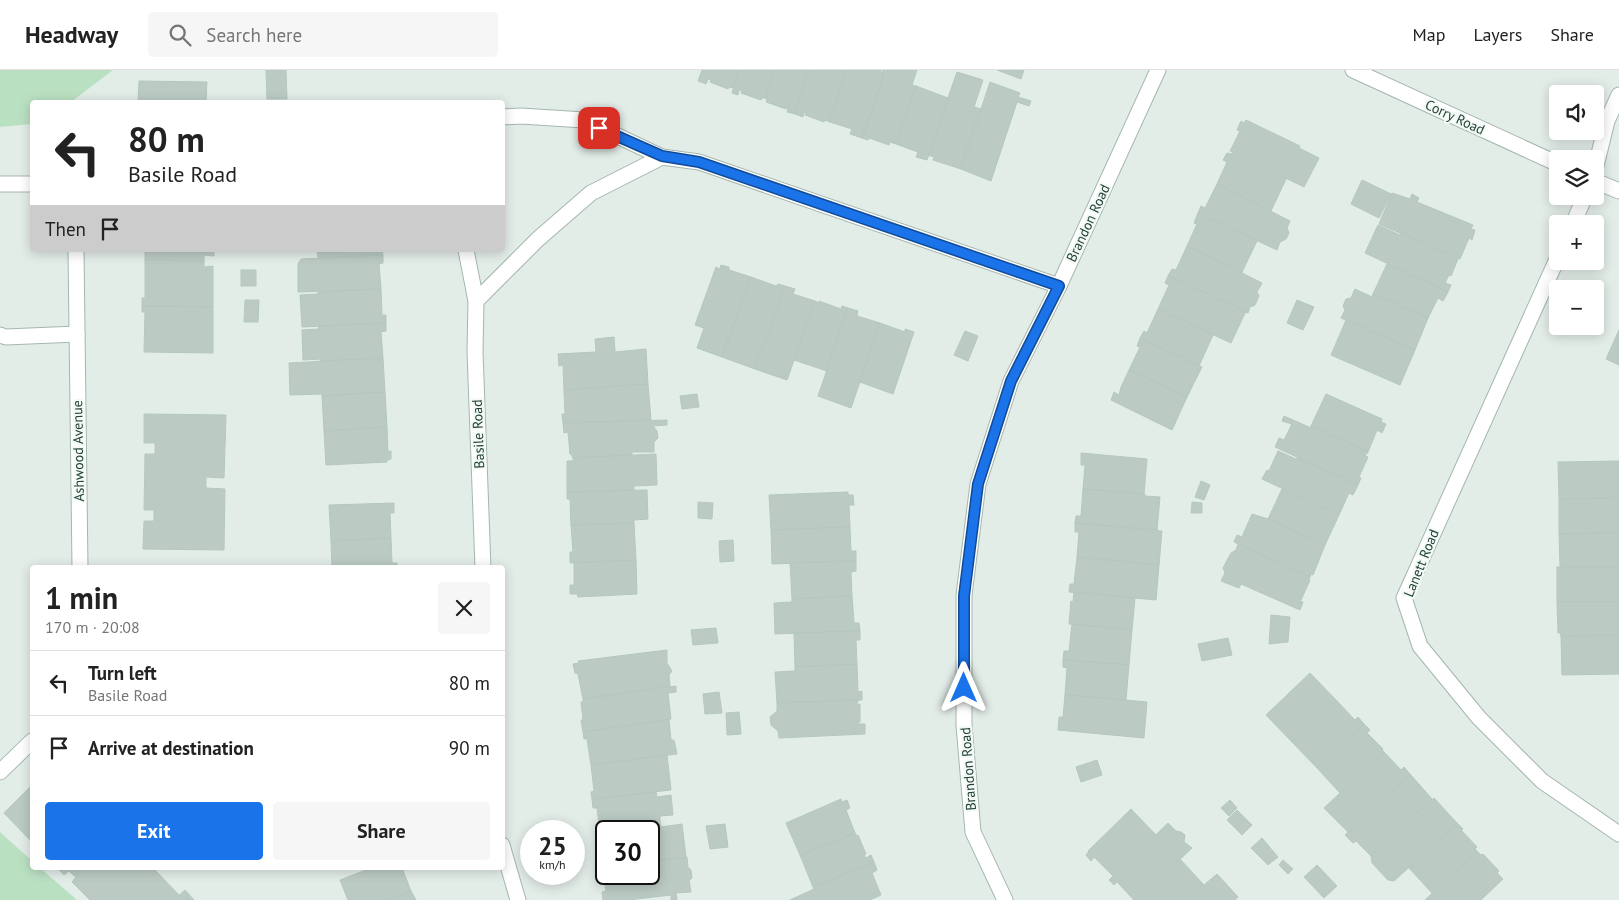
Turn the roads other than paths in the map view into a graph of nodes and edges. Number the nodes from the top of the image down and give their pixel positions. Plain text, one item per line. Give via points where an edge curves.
1 (1158, 70) edge
2 (1353, 70) edge
3 (1619, 95) edge
4 (505, 117) edge
5 (1600, 150) edge
6 (662, 156) junction
7 (1549, 160) edge
8 (0, 184) edge
9 (30, 184) edge
10 (1604, 185) edge
11 (1619, 191) edge
12 (76, 252) edge
13 (466, 252) edge
14 (1552, 270) edge
15 (1059, 286) junction
16 (476, 301) junction
17 (77, 334) junction
18 (0, 335) edge
19 (80, 565) edge
20 (483, 565) edge
21 (30, 743) edge
22 (0, 772) edge
23 (1619, 834) edge
24 (505, 856) edge
25 (518, 900) edge
26 (1005, 900) edge

1 - 15 street, Brandon Road
2 - 7 street, Corry Road
3 - 5 street via 1607,121
4 - 6 street via 584,120
6 - 15 street via 699,162
6 - 16 street via 591,193 538,239
8 - 9 street
10 - 11 street
12 - 17 street, Ashwood Avenue
13 - 16 street, Basile Road
14 - 23 street, Lanett Road via 1404,598 1420,646 1479,718 1542,781
15 - 26 street, Brandon Road via 1011,381 978,484 964,596 964,725 972,832
16 - 20 street, Basile Road
17 - 18 street
17 - 19 street, Ashwood Avenue
21 - 22 street
24 - 25 street

